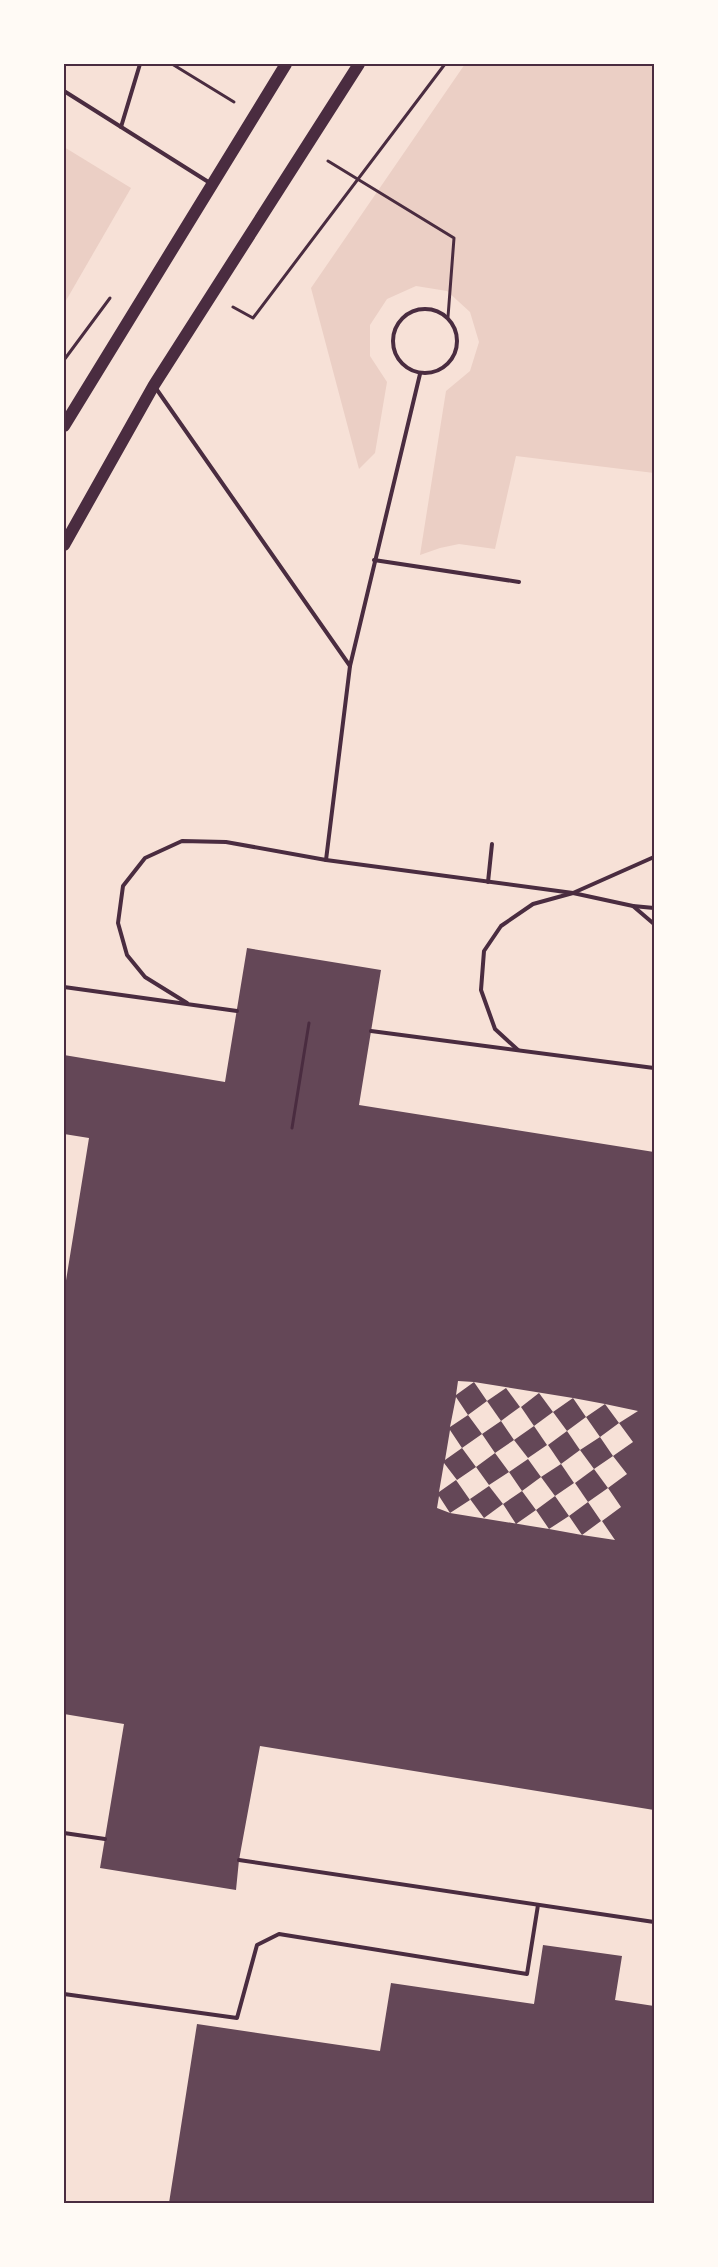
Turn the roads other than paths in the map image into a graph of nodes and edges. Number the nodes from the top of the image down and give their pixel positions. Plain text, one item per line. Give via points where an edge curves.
1 (140, 64) edge
2 (286, 64) edge
3 (359, 64) edge
4 (64, 91) edge
5 (121, 127) junction
6 (211, 184) junction
7 (420, 374) junction
8 (154, 385) junction
9 (64, 426) edge
10 (64, 545) edge
11 (374, 560) junction
12 (519, 582) dead end
13 (350, 666) junction
14 (492, 844) dead end
15 (654, 857) edge
16 (326, 860) junction
17 (488, 882) junction
18 (573, 893) junction
19 (633, 906) junction
20 (654, 908) edge
21 (654, 924) edge
22 (64, 986) edge
23 (187, 1003) junction
24 (237, 1011) dead end
25 (371, 1032) dead end
26 (518, 1050) junction
27 (654, 1068) edge
28 (64, 1833) edge
29 (105, 1839) dead end
30 (239, 1860) dead end
31 (538, 1905) junction
32 (654, 1922) edge
33 (64, 1994) edge

1 - 5 lane
2 - 6 main road
3 - 8 main road
4 - 5 lane
5 - 6 lane
6 - 9 main road
7 - 7 lane via 402,365 392,347 395,326 409,312 430,308 448,317 458,335 455,355 441,371
7 - 11 lane
8 - 10 main road
8 - 13 lane
11 - 12 lane
11 - 13 lane
13 - 16 lane
14 - 17 lane
15 - 18 lane
16 - 17 lane
16 - 23 lane via 226,842 182,841 146,858 123,886 118,923 127,955 145,976
17 - 18 lane
18 - 19 lane
18 - 26 lane via 533,904 501,926 484,951 481,990 496,1029
19 - 20 lane
19 - 21 lane
22 - 23 lane
23 - 24 lane
25 - 26 lane
26 - 27 lane
28 - 29 lane
30 - 31 lane
31 - 32 lane
31 - 33 lane via 527,1974 279,1934 257,1945 237,2018

